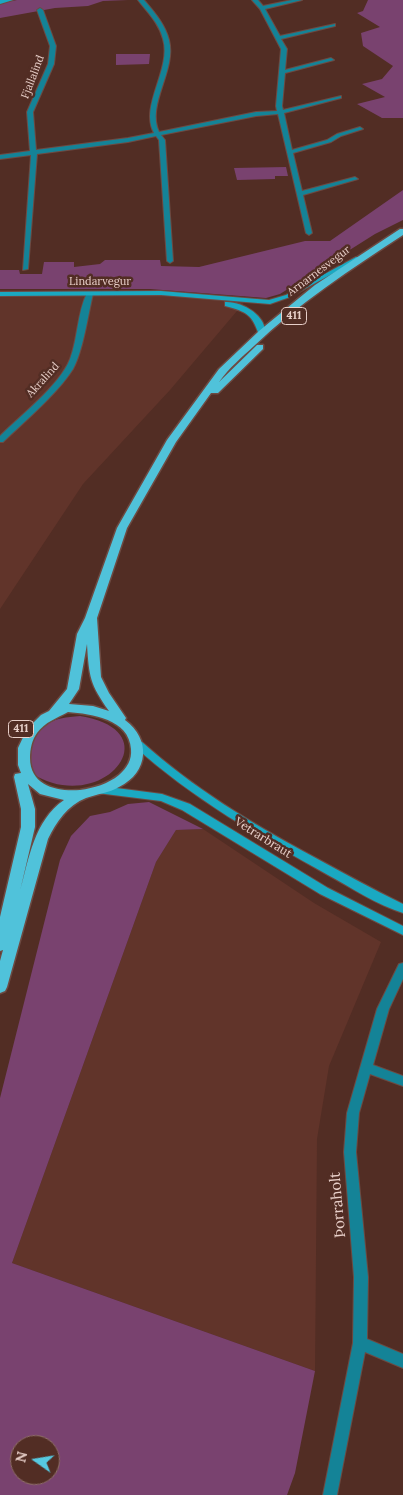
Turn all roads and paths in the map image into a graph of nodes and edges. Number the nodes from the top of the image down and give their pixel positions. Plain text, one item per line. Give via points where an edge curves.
1 (10, 0) edge
2 (141, 0) edge
3 (256, 0) edge
4 (299, 0) edge
5 (0, 2) edge
6 (262, 8) junction
7 (40, 10) dead end
8 (333, 25) dead end
9 (278, 38) junction
10 (331, 60) dead end
11 (284, 72) junction
12 (339, 97) dead end
13 (281, 112) junction
14 (360, 129) dead end
15 (158, 134) junction
16 (290, 152) junction
17 (33, 154) junction
18 (0, 157) edge
19 (355, 179) dead end
20 (300, 194) junction
21 (403, 231) edge
22 (309, 233) dead end
23 (403, 239) edge
24 (362, 256) junction
25 (170, 262) dead end
26 (25, 269) dead end
27 (0, 294) edge
28 (89, 294) junction
29 (200, 296) junction
30 (262, 334) junction
31 (197, 408) junction
32 (0, 440) edge
33 (91, 618) junction
34 (55, 711) junction
35 (123, 722) junction
36 (138, 744) junction
37 (11, 747) dead end
38 (11, 762) dead end
39 (20, 777) junction
40 (101, 790) junction
41 (85, 794) junction
42 (403, 908) edge
43 (403, 932) edge
44 (0, 946) edge
45 (403, 967) edge
46 (0, 987) edge
47 (365, 1067) junction
48 (403, 1081) edge
49 (360, 1342) junction
50 (403, 1360) edge
51 (330, 1495) edge

1 - 5 street
2 - 15 street via 162,28 168,48 154,118
3 - 6 street
4 - 6 street
6 - 9 street
7 - 17 street, Fjallalind via 53,46 51,64 30,112
8 - 9 street
9 - 11 street via 284,49
10 - 11 street
11 - 13 street via 279,98
12 - 13 street
13 - 15 street
13 - 16 street
14 - 16 street via 339,135 329,142
15 - 17 street
15 - 25 street via 162,140
16 - 20 street
17 - 18 street
17 - 26 street, Fjallalind
19 - 20 street
20 - 22 street
21 - 24 main road, Arnarnesvegur / 411
23 - 31 main road, Arnarnesvegur / 411 via 327,289 268,339
24 - 29 street, Lindarvegur via 281,299 253,302
24 - 30 main road, Arnarnesvegur / 411 via 318,287
27 - 28 street, Lindarvegur
28 - 29 street, Lindarvegur
28 - 32 street, Akralind via 69,369
29 - 30 street, Lindarvegur via 250,313 261,324
30 - 31 main road, Arnarnesvegur / 411 via 222,371
31 - 33 main road, Arnarnesvegur / 411 via 171,442 122,528
33 - 34 main road, Arnarnesvegur / 411 via 83,634 73,689
33 - 35 main road, Arnarnesvegur / 411 via 95,677 102,694
34 - 35 main road, 411 via 92,709
34 - 37 main road, 411 via 24,726
35 - 36 main road, 411
36 - 40 main road via 133,767 120,780
36 - 42 street, Vetrarbraut via 163,767 224,809
38 - 39 main road
39 - 41 main road via 48,793
39 - 44 main road via 28,809 28,827
40 - 41 main road
40 - 43 street, Vetrarbraut via 162,798 186,807 324,891
41 - 46 main road via 61,807 41,839
45 - 47 street, Þorraholt via 383,1009
47 - 48 street
47 - 49 street, Þorraholt via 354,1113 350,1152 361,1277
49 - 50 street
49 - 51 street, Þorraholt

